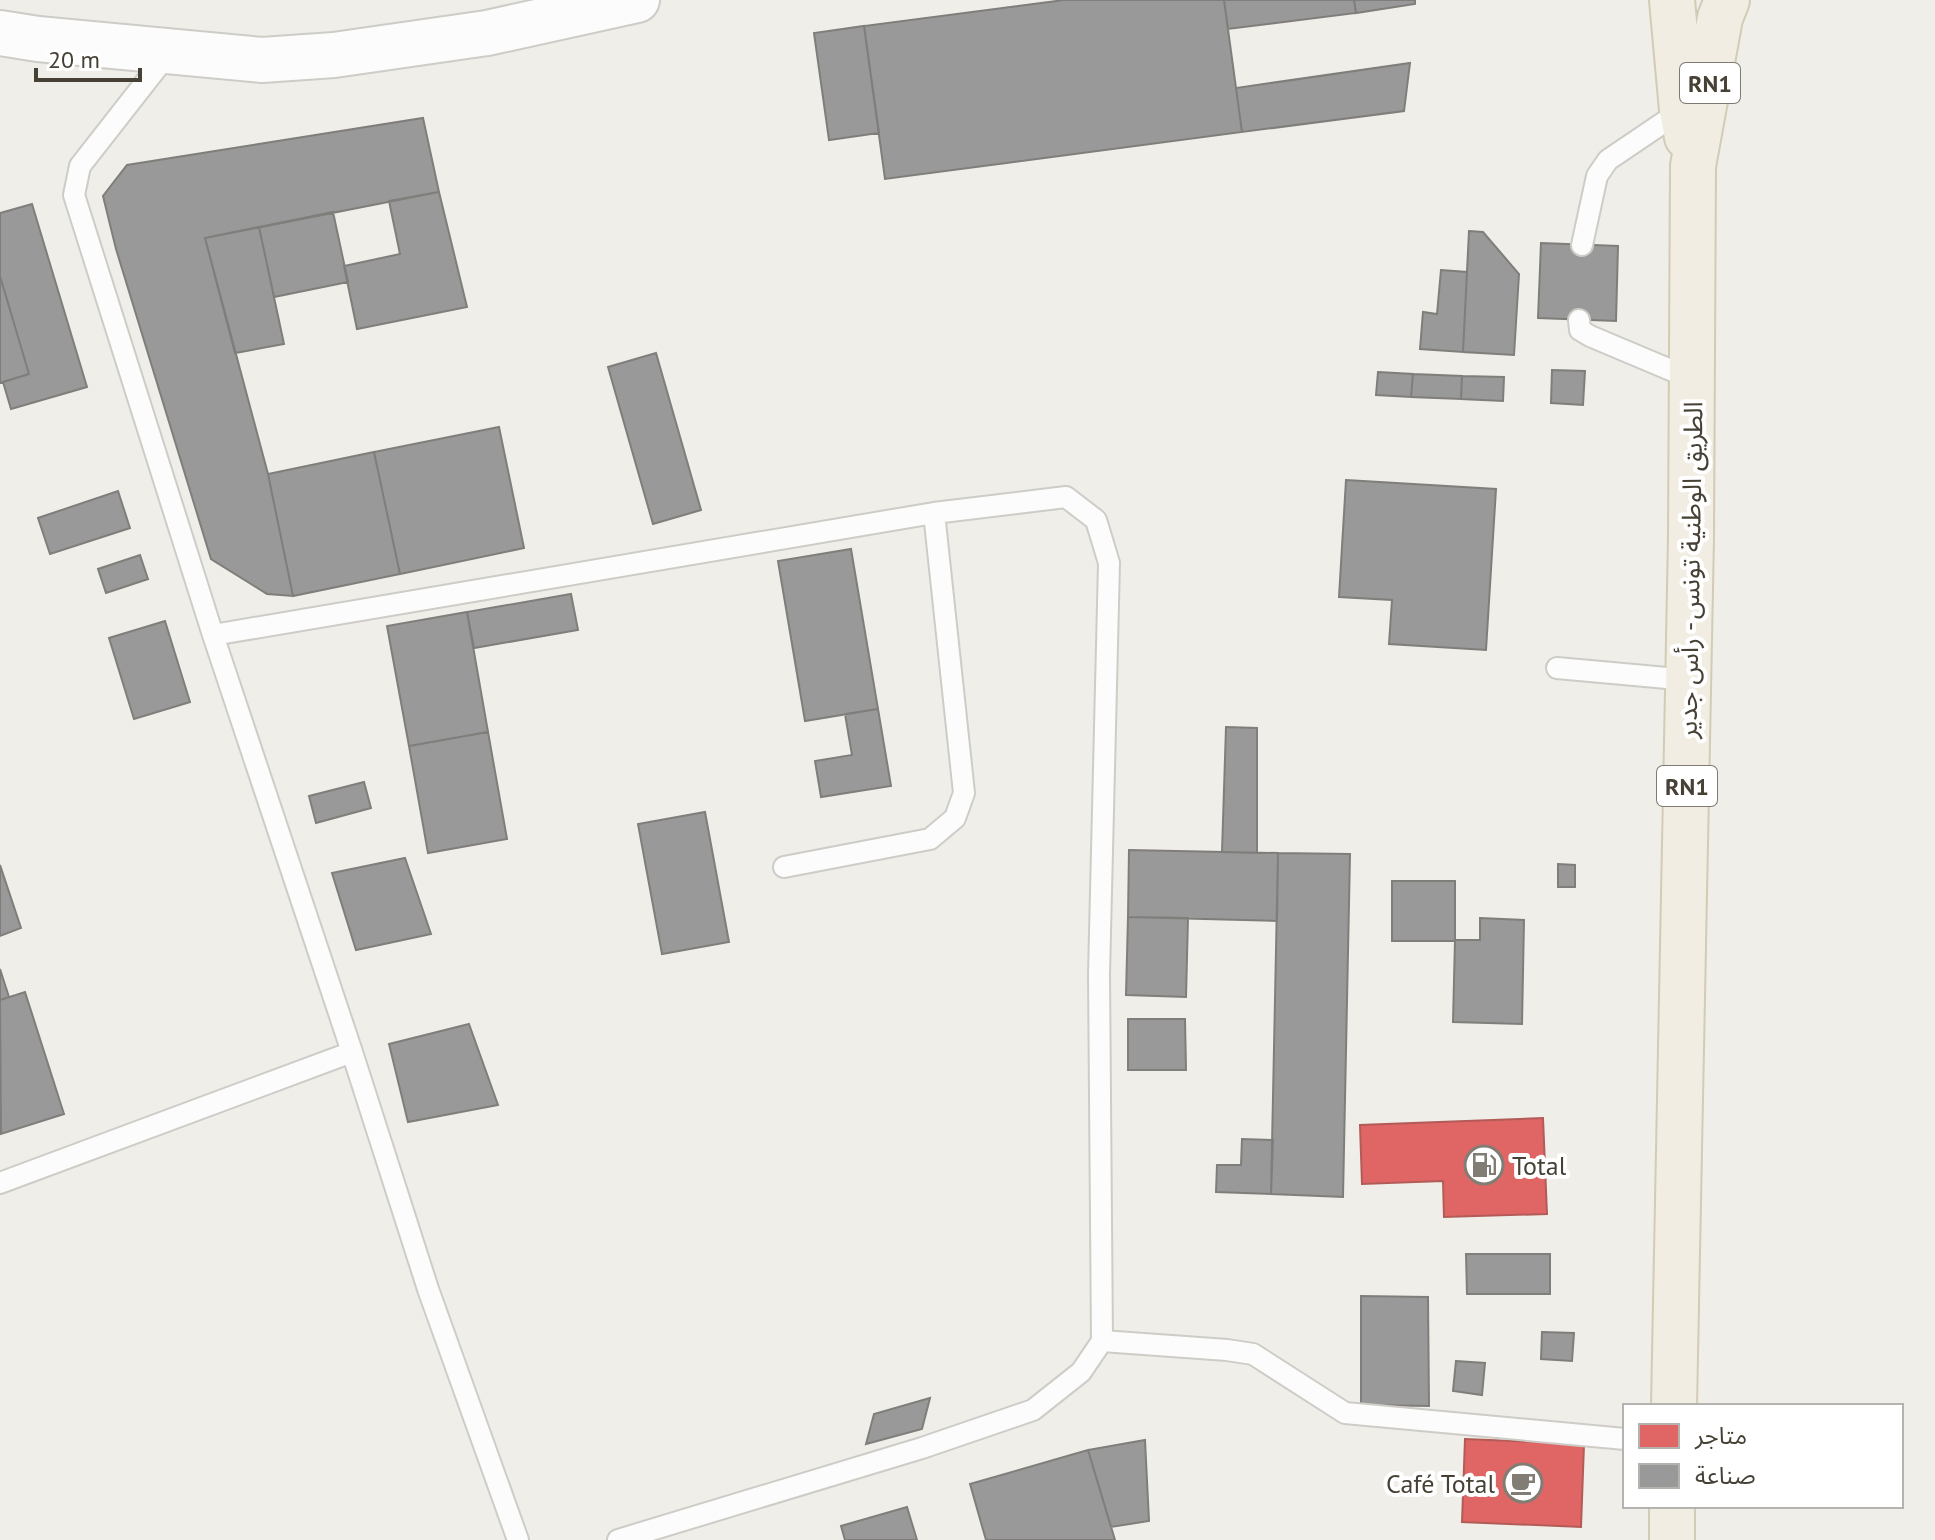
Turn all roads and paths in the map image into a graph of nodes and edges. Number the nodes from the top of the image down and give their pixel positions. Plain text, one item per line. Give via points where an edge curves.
1 (637, 0) edge
2 (1672, 0) edge
3 (1727, 0) edge
4 (0, 33) edge
5 (170, 51) junction
6 (1682, 110) junction
7 (1693, 166) junction
8 (1582, 245) dead end
9 (1579, 320) dead end
10 (1692, 379) junction
11 (934, 513) junction
12 (213, 635) junction
13 (1557, 668) dead end
14 (1689, 680) junction
15 (784, 867) dead end
16 (352, 1052) junction
17 (0, 1183) edge
18 (1102, 1341) junction
19 (1674, 1404) edge
20 (1623, 1439) edge
21 (1672, 1508) edge
22 (518, 1540) edge
23 (618, 1540) edge
24 (1672, 1540) edge

1 - 5 street via 487,33 334,55 262,60
2 - 6 main road, الطريق الوطنية تونس - رأس جدير / RN1
3 - 7 main road, الطريق الوطنية تونس - رأس جدير / RN1
4 - 5 street
5 - 12 lane via 80,166 74,195
6 - 7 main road, الطريق الوطنية تونس - رأس جدير / RN1
6 - 8 lane via 1608,160 1597,176
7 - 10 main road, الطريق الوطنية تونس - رأس جدير / RN1
9 - 10 lane via 1580,330 1590,336
10 - 14 main road, الطريق الوطنية تونس - رأس جدير / RN1
11 - 12 lane
11 - 15 lane via 964,793 955,818 930,839
11 - 18 lane via 1066,497 1096,520 1109,563 1099,974
12 - 16 lane
13 - 14 lane
14 - 19 main road, الطريق الوطنية تونس - رأس جدير / RN1
16 - 17 lane
16 - 22 lane via 428,1289
18 - 20 lane via 1253,1354 1345,1413
18 - 23 lane via 1081,1372 1033,1410
21 - 24 main road

